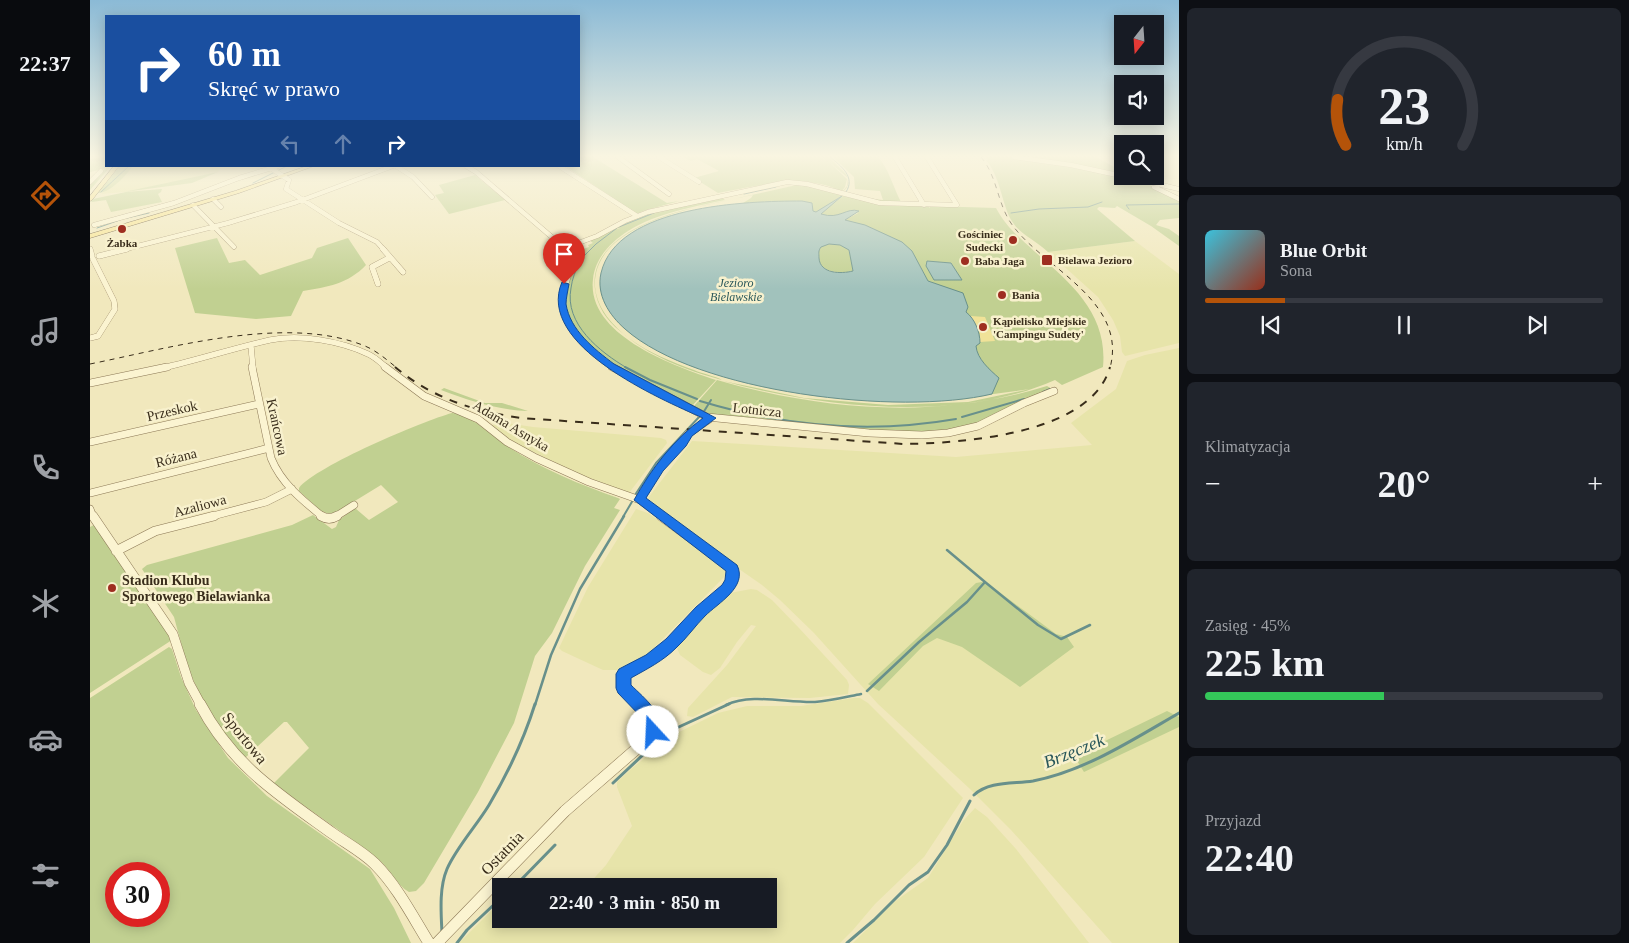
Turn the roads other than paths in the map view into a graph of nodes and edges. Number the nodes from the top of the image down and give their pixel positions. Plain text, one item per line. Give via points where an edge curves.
1 (179, 201) edge
2 (206, 201) edge
3 (215, 201) edge
4 (300, 201) edge
5 (306, 201) edge
6 (510, 201) edge
7 (613, 201) edge
8 (692, 201) edge
9 (868, 201) edge
10 (922, 201) edge
11 (954, 201) edge
12 (193, 205) junction
13 (924, 205) junction
14 (221, 207) dead end
15 (637, 216) junction
16 (94, 225) dead end
17 (123, 225) joint
18 (213, 226) junction
19 (91, 235) edge
20 (234, 247) dead end
21 (565, 248) junction
22 (90, 249) edge
23 (93, 258) edge
24 (389, 258) junction
25 (403, 272) dead end
26 (378, 284) dead end
27 (90, 338) edge
28 (251, 346) junction
29 (90, 383) edge
30 (1054, 391) dead end
31 (259, 404) junction
32 (708, 418) junction
33 (90, 442) edge
34 (269, 448) junction
35 (292, 489) junction
36 (90, 493) edge
37 (636, 498) junction
38 (354, 505) dead end
39 (90, 509) edge
40 (116, 551) junction
41 (732, 568) joint
42 (434, 943) edge

1 - 16 street
2 - 12 main road
3 - 14 street
4 - 18 street
5 - 24 street via 377,242
6 - 21 street
7 - 15 street
8 - 15 street
9 - 13 street
10 - 13 street
11 - 13 street via 957,205
12 - 17 main road
12 - 18 street
15 - 21 street
17 - 19 main road
18 - 20 street
18 - 23 street
21 - 32 street, Lotnicza via 573,259 563,290 562,306 574,331 606,363
22 - 23 street
23 - 27 street via 116,308 98,336
24 - 25 street
24 - 26 street via 372,267
28 - 29 street, Adama Asnyka
28 - 31 street, Krańcowa
28 - 37 street, Adama Asnyka via 292,338 337,343 360,350 380,361 424,396 478,419 507,442 536,458 589,482
30 - 32 street, Lotnicza via 978,426 948,433 869,432
31 - 33 street, Przeskok
31 - 34 street, Krańcowa
32 - 37 street via 688,434
34 - 35 street, Krańcowa via 275,469
34 - 36 street, Różana
35 - 38 street, Krańcowa via 324,518 333,518
35 - 40 street, Azaliowa via 266,502 155,531
37 - 41 street, Adama Asnyka
39 - 40 street, Sportowa
40 - 42 street, Sportowa via 174,635 183,669 193,690 209,721 228,747 270,789 375,864
41 - 42 street, Ostatnia via 732,580 727,589 701,611 671,644 651,660 624,673 624,688 653,722 653,732 645,743 559,816

